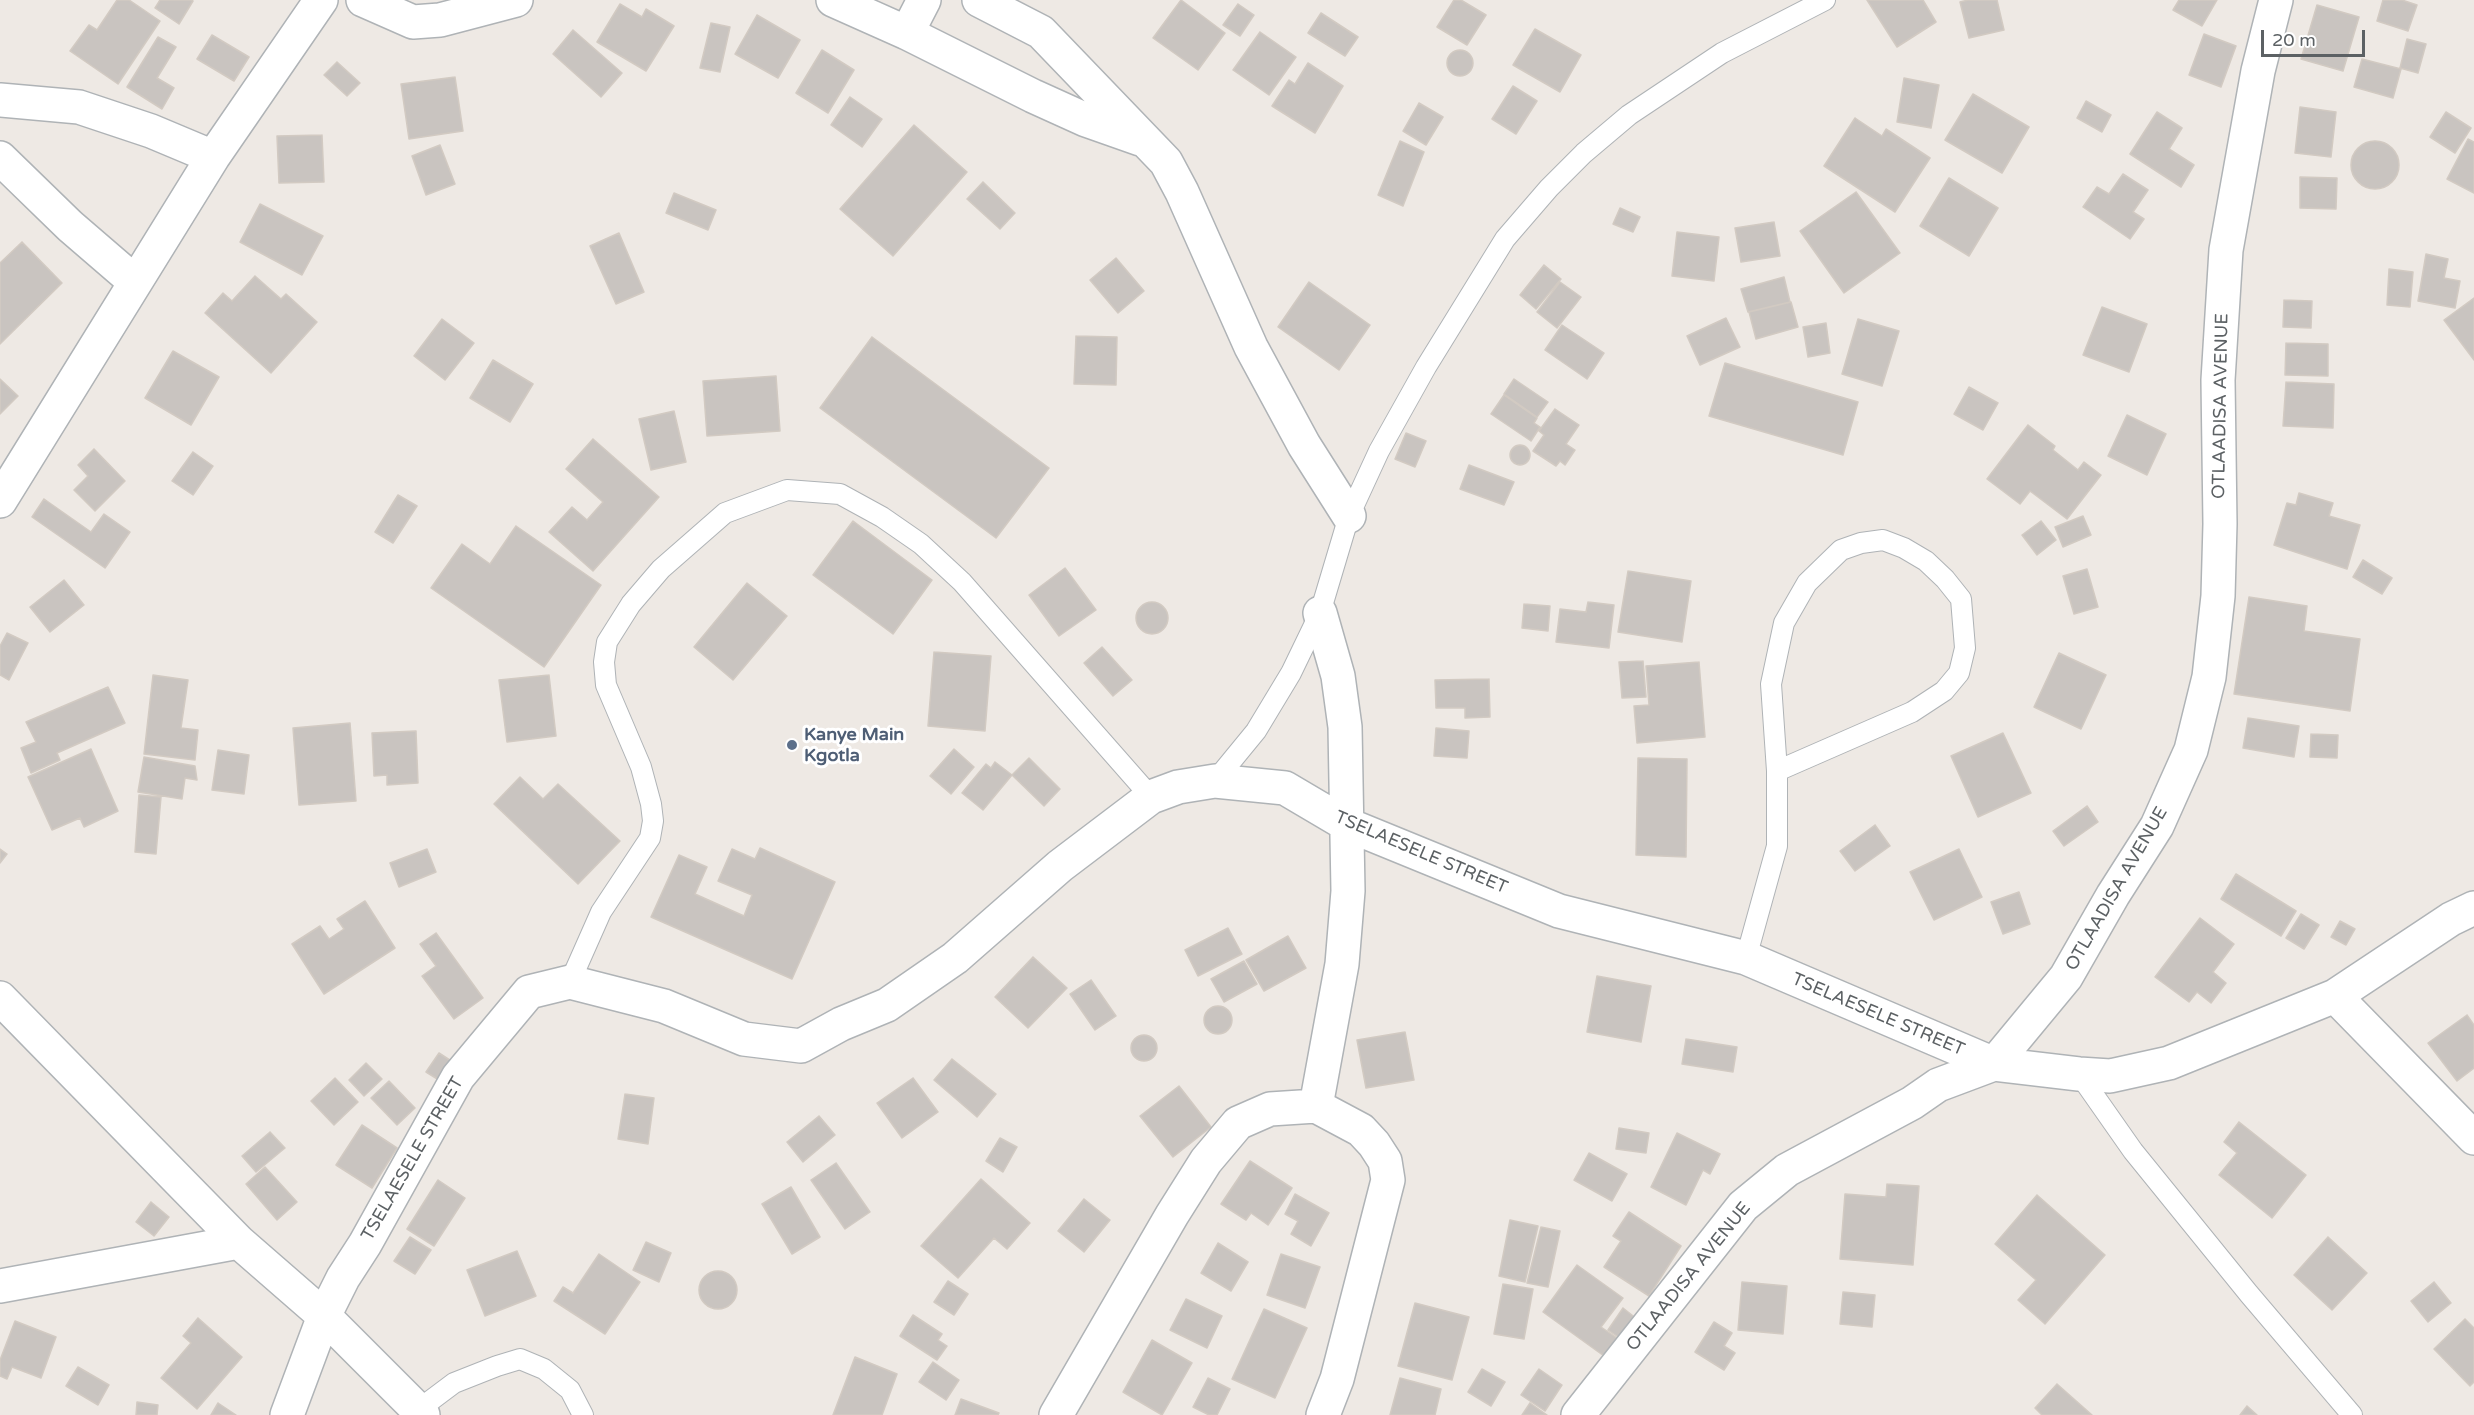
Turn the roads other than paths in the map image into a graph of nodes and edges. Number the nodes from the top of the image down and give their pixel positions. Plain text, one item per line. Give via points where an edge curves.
1 (321, 0) edge
2 (363, 0) edge
3 (516, 0) edge
4 (833, 0) edge
5 (924, 0) edge
6 (979, 0) edge
7 (1825, 0) edge
8 (2276, 0) edge
9 (908, 33) junction
10 (0, 100) edge
11 (1149, 142) junction
12 (213, 157) junction
13 (0, 158) edge
14 (135, 282) junction
15 (0, 501) edge
16 (1349, 516) junction
17 (1320, 613) junction
18 (1777, 771) junction
19 (1215, 781) junction
20 (1151, 797) junction
21 (1346, 824) junction
22 (2474, 908) edge
23 (1746, 958) junction
24 (570, 982) junction
25 (2335, 996) junction
26 (0, 998) edge
27 (1994, 1064) junction
28 (2079, 1074) junction
29 (1316, 1106) junction
30 (2474, 1138) edge
31 (239, 1242) junction
32 (0, 1286) edge
33 (324, 1316) junction
34 (421, 1412) edge
35 (287, 1415) edge
36 (583, 1415) edge
37 (1056, 1415) edge
38 (1323, 1415) edge
39 (1578, 1415) edge
40 (2352, 1415) edge

1 - 12 street
2 - 3 street via 413,22 440,20
4 - 9 street
5 - 9 street
6 - 11 street via 1041,32
7 - 16 lane via 1722,53 1680,80 1629,115 1549,188 1505,239 1426,367 1379,451
8 - 27 street, OTLAADISA AVENUE via 2258,71 2226,250 2218,380 2218,596 2209,677 2191,750 2157,826 2066,977
9 - 11 street via 1086,120
10 - 12 street via 79,107
11 - 16 street via 1166,162 1182,192 1251,347 1304,445
12 - 14 street
13 - 14 street
14 - 15 street
16 - 17 lane
17 - 19 lane via 1291,673 1256,731
17 - 21 street via 1338,676 1345,726
18 - 18 lane via 1771,684 1784,623 1807,583 1841,550 1861,543 1883,540 1926,561 1961,599 1965,648 1959,673 1944,691 1912,712
18 - 23 lane via 1778,846
19 - 20 street, TSELAESELE STREET via 1178,787
19 - 21 street, TSELAESELE STREET via 1285,788
20 - 24 street, TSELAESELE STREET via 1060,866 955,958 887,1005 801,1046 744,1039 664,1006
20 - 24 lane via 962,582 921,544 840,494 787,490 725,513 661,569 631,604 607,642 606,685 641,767 653,821 650,838 601,912
21 - 23 street, TSELAESELE STREET via 1559,911
21 - 29 street via 1348,891 1342,964
22 - 25 street, TSELAESELE STREET via 2451,919
23 - 27 street, TSELAESELE STREET
24 - 33 street, TSELAESELE STREET via 529,992 458,1077
25 - 28 street, TSELAESELE STREET via 2169,1063 2110,1076
25 - 30 street
26 - 31 street
27 - 28 street, TSELAESELE STREET
27 - 39 street, OTLAADISA AVENUE via 1938,1085 1787,1170 1743,1206
28 - 40 lane via 2133,1151
29 - 37 street via 1270,1109 1238,1123 1212,1154 1172,1215
29 - 38 street via 1361,1130 1385,1161 1388,1180 1337,1379
31 - 32 street
31 - 33 street
33 - 34 street
33 - 35 street, TSELAESELE STREET
34 - 36 lane via 454,1383 520,1359 544,1368 570,1390

